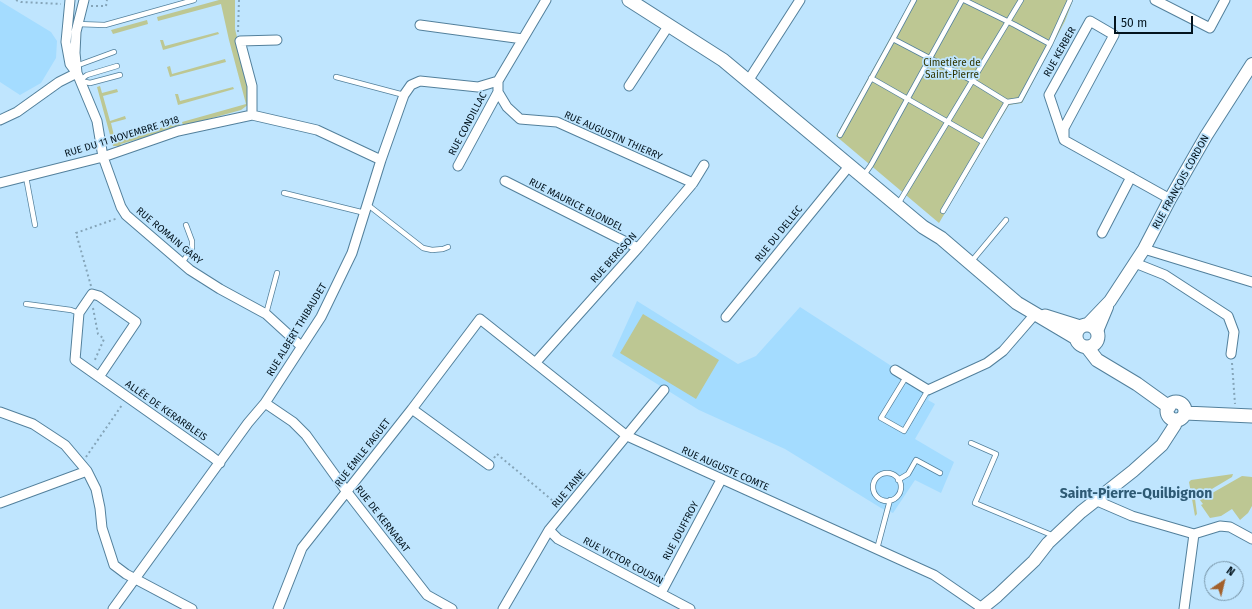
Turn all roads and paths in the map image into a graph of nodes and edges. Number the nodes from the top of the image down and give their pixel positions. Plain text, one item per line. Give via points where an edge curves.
1 (70, 0) edge
2 (84, 0) edge
3 (194, 0) edge
4 (239, 0) edge
5 (546, 0) edge
6 (629, 0) edge
7 (800, 0) edge
8 (914, 0) edge
9 (963, 0) edge
10 (1021, 0) edge
11 (1070, 0) edge
12 (1155, 0) edge
13 (1225, 0) edge
14 (1008, 22) junction
15 (68, 24) junction
16 (77, 24) junction
17 (420, 25) dead end
18 (669, 25) junction
19 (523, 39) junction
20 (893, 39) junction
21 (277, 40) dead end
22 (240, 41) junction
23 (1050, 44) junction
24 (114, 52) dead end
25 (930, 59) junction
26 (1252, 64) edge
27 (117, 66) dead end
28 (77, 73) junction
29 (120, 74) dead end
30 (336, 77) dead end
31 (872, 78) junction
32 (498, 81) junction
33 (748, 81) junction
34 (973, 82) junction
35 (629, 86) dead end
36 (498, 92) junction
37 (404, 95) junction
38 (909, 98) junction
39 (1007, 102) junction
40 (252, 115) junction
41 (0, 120) edge
42 (948, 122) junction
43 (840, 135) dead end
44 (1064, 140) junction
45 (983, 142) junction
46 (103, 156) junction
47 (381, 160) junction
48 (704, 165) dead end
49 (850, 165) junction
50 (458, 166) dead end
51 (863, 176) junction
52 (26, 177) junction
53 (1131, 177) junction
54 (505, 181) dead end
55 (0, 183) edge
56 (693, 183) junction
57 (284, 193) dead end
58 (1170, 199) junction
59 (897, 205) junction
60 (366, 209) junction
61 (943, 211) dead end
62 (1006, 220) dead end
63 (36, 225) dead end
64 (186, 225) dead end
65 (1102, 233) dead end
66 (448, 246) dead end
67 (638, 248) junction
68 (1144, 249) junction
69 (182, 263) junction
70 (970, 263) junction
71 (1135, 263) junction
72 (277, 273) dead end
73 (1252, 282) edge
74 (26, 304) dead end
75 (79, 313) junction
76 (1036, 313) junction
77 (266, 314) junction
78 (480, 318) joint
79 (726, 318) dead end
80 (1087, 335) junction
81 (301, 346) junction
82 (1231, 354) joint
83 (536, 362) junction
84 (895, 370) dead end
85 (906, 376) junction
86 (99, 377) junction
87 (664, 390) dead end
88 (928, 390) junction
89 (127, 397) junction
90 (265, 403) junction
91 (412, 409) junction
92 (0, 412) edge
93 (1236, 415) junction
94 (1252, 416) edge
95 (1181, 417) junction
96 (627, 436) junction
97 (971, 443) dead end
98 (220, 463) junction
99 (489, 465) joint
100 (84, 467) junction
101 (940, 473) dead end
102 (721, 480) junction
103 (898, 480) junction
104 (347, 492) junction
105 (890, 500) junction
106 (1095, 500) junction
107 (0, 503) edge
108 (565, 511) junction
109 (549, 530) junction
110 (1194, 534) junction
111 (1054, 536) junction
112 (1252, 539) edge
113 (877, 549) junction
114 (135, 578) junction
115 (661, 593) junction
116 (986, 607) edge
117 (113, 609) edge
118 (191, 609) edge
119 (278, 609) edge
120 (452, 609) edge
121 (503, 609) edge
122 (690, 609) edge
123 (1184, 609) edge

1 - 15 street, RUE ROMAIN GARY
2 - 16 street
3 - 16 lane via 105,25
4 - 22 path
5 - 19 street
6 - 18 main road
7 - 33 street
8 - 20 lane
9 - 14 lane
9 - 25 lane
10 - 14 lane
11 - 23 lane
12 - 13 street via 1210,28
14 - 23 lane
14 - 34 lane
15 - 16 lane
15 - 28 street, RUE ROMAIN GARY via 68,57
16 - 28 street
17 - 19 street
18 - 33 main road via 723,60
18 - 35 street
19 - 32 street
20 - 25 lane
20 - 31 lane
21 - 22 street
22 - 40 street via 252,86
23 - 39 lane via 1020,100
24 - 28 lane
25 - 34 lane
25 - 38 lane
26 - 58 street, RUE FRANÇOIS CORDON
27 - 28 lane via 87,75
28 - 29 lane via 90,83
28 - 41 street via 58,82 17,112
28 - 46 street, RUE ROMAIN GARY via 97,121
30 - 37 lane
31 - 38 lane
31 - 43 lane
32 - 36 street
32 - 37 street, RUE ALBERT THIBAUDET via 478,87 420,81 412,85
33 - 49 main road
34 - 39 lane
34 - 42 lane
36 - 50 street, RUE CONDILLAC
36 - 56 street, RUE AUGUSTIN THIERRY via 507,107 520,119 558,122
37 - 47 street, RUE ALBERT THIBAUDET
38 - 42 lane
38 - 51 lane
39 - 45 lane
40 - 46 street, RUE DU 11 NOVEMBRE 1918 via 178,131
40 - 47 street, RUE DU 11 NOVEMBRE 1918 via 317,130
42 - 45 lane
42 - 59 lane
44 - 44 street, RUE KERBER via 1064,128 1114,35 1090,21 1049,95
44 - 53 street
45 - 61 lane
46 - 52 street, RUE DU 11 NOVEMBRE 1918
46 - 69 street, RUE ROMAIN GARY via 120,207
47 - 60 street, RUE ALBERT THIBAUDET
48 - 56 street, RUE BERGSON
49 - 51 main road
49 - 79 street, RUE DU DELLEC
51 - 59 main road
52 - 55 street, RUE DU 11 NOVEMBRE 1918
52 - 63 lane
53 - 58 street
53 - 65 street
54 - 67 street, RUE MAURICE BLONDEL
56 - 67 street, RUE BERGSON
57 - 60 lane
58 - 68 street, RUE FRANÇOIS CORDON
59 - 70 main road
60 - 66 lane via 423,248 443,250
60 - 81 street, RUE ALBERT THIBAUDET via 352,253 336,288 321,317
62 - 70 lane
64 - 69 lane via 192,248
67 - 83 street, RUE BERGSON
68 - 71 street, RUE FRANÇOIS CORDON
68 - 73 street
69 - 77 street, RUE ROMAIN GARY via 220,289
70 - 76 main road via 1017,303
71 - 80 street, RUE FRANÇOIS CORDON
71 - 82 street via 1165,275 1228,316 1234,332
72 - 77 lane
74 - 75 lane
75 - 86 street, ALLÉE DE KERARBLEIS via 75,360
75 - 86 street, ALLÉE DE KERARBLEIS via 92,294 99,296 136,322
76 - 80 main road
76 - 88 street via 1003,351 987,363
77 - 81 street, RUE ROMAIN GARY
78 - 83 street, RUE AUGUSTE COMTE
78 - 91 street, RUE ÉMILE FAGUET
80 - 95 main road via 1097,360 1169,407 1173,403 1181,404 1184,408
81 - 90 street, RUE ALBERT THIBAUDET
82 - 93 path
83 - 96 street, RUE AUGUSTE COMTE
84 - 85 street
85 - 88 street
85 - 88 lane via 881,418 892,425 904,431
86 - 89 street, ALLÉE DE KERARBLEIS
87 - 96 street, RUE TAINE
89 - 98 street, ALLÉE DE KERARBLEIS
89 - 100 path
90 - 98 street, RUE ALBERT THIBAUDET
90 - 104 street, RUE DE KERNABAT via 293,422 306,435
91 - 99 street
91 - 104 street, RUE ÉMILE FAGUET
92 - 100 street via 33,424 65,444
93 - 94 main road
93 - 95 main road
95 - 106 street via 1162,445 1134,471
96 - 102 street, RUE AUGUSTE COMTE
96 - 108 street, RUE TAINE
97 - 111 lane via 996,454 975,503
98 - 114 street, RUE ALBERT THIBAUDET
99 - 108 path via 497,454
100 - 107 street
100 - 114 street via 96,489 102,528 114,565
101 - 103 lane via 916,460 908,474
102 - 113 street, RUE AUGUSTE COMTE
102 - 115 street, RUE JOUFFROY
103 - 105 lane via 899,492
103 - 105 lane via 891,474 875,480 874,493 881,500
104 - 119 street, RUE ÉMILE FAGUET via 302,548
104 - 120 street, RUE DE KERNABAT via 427,595
105 - 113 lane
106 - 110 street via 1132,516
106 - 111 street
108 - 109 street, RUE TAINE
109 - 115 street, RUE VICTOR COUSIN via 558,539
109 - 121 street, RUE TAINE
110 - 112 street via 1220,526 1230,527
110 - 123 street
111 - 116 street via 1034,561
113 - 116 street, RUE AUGUSTE COMTE via 934,575
114 - 117 street, RUE ALBERT THIBAUDET
114 - 118 street
115 - 122 street, RUE VICTOR COUSIN

